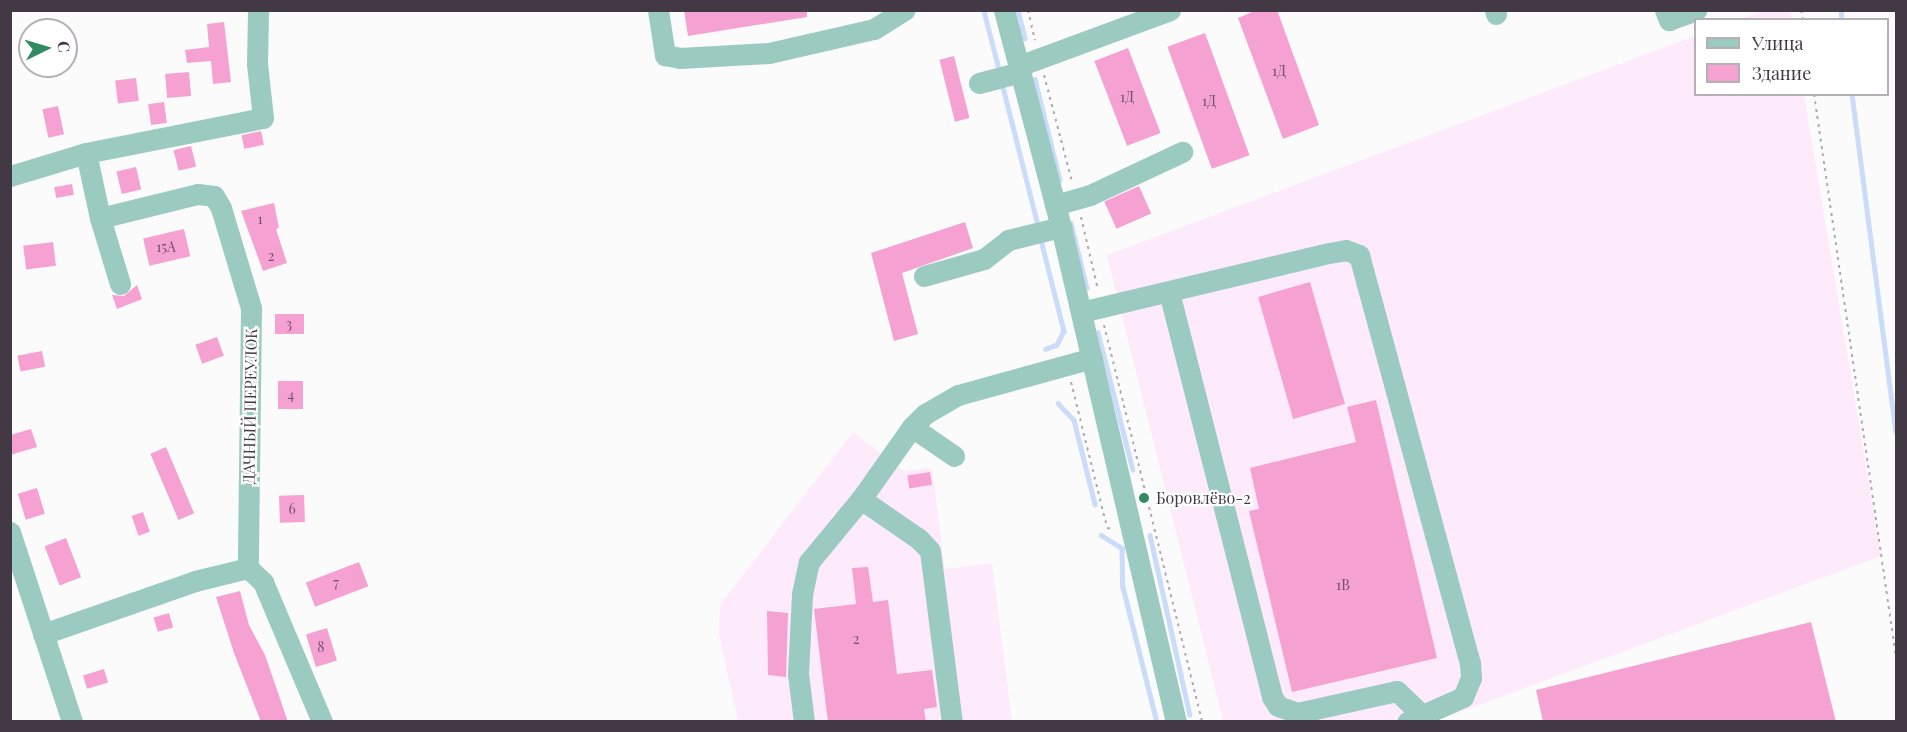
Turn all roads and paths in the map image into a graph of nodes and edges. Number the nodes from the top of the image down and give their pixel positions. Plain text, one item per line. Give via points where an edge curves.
1 (258, 10) edge
2 (658, 10) edge
3 (905, 10) edge
4 (1004, 10) edge
5 (1028, 10) edge
6 (1170, 10) edge
7 (1665, 10) edge
8 (1695, 10) edge
9 (1040, 58) junction
10 (1020, 69) junction
11 (980, 83) dead end
12 (1814, 96) edge
13 (1182, 152) dead end
14 (86, 153) junction
15 (10, 176) edge
16 (1076, 199) junction
17 (1055, 205) junction
18 (100, 218) junction
19 (1061, 227) junction
20 (924, 276) dead end
21 (120, 284) dead end
22 (1169, 292) junction
23 (1090, 310) junction
24 (1092, 358) junction
25 (1067, 364) junction
26 (912, 427) junction
27 (954, 456) dead end
28 (861, 499) junction
29 (1150, 505) junction
30 (1144, 507) dead end
31 (10, 532) edge
32 (1119, 532) dead end
33 (248, 568) junction
34 (19, 590) edge
35 (43, 634) junction
36 (1896, 657) edge
37 (1415, 718) edge
38 (72, 722) edge
39 (322, 722) edge
40 (804, 722) edge
41 (952, 722) edge
42 (1176, 722) edge
43 (1202, 722) edge

1 - 14 street via 257,64 264,118
2 - 3 street via 665,55 680,58 768,53 874,29
4 - 10 street
5 - 9 path
6 - 9 street
7 - 8 street via 1669,20
9 - 10 street
9 - 16 path
10 - 11 street
10 - 17 street
12 - 36 path
13 - 16 street
14 - 15 street
14 - 18 street
16 - 17 street
16 - 23 path
17 - 19 street
18 - 21 street
18 - 33 street, ДАЧНЫЙ ПЕРЕУЛОК via 198,194 214,196 221,208 251,308
19 - 20 street via 1008,240 984,259
19 - 23 street
22 - 23 street
22 - 37 street via 1272,697 1278,706 1297,713 1397,691
22 - 37 street via 1346,250 1363,260 1470,663 1471,678 1463,697
23 - 24 street
23 - 29 path
24 - 25 street
24 - 42 street
25 - 26 street via 958,395 925,414
25 - 32 path via 1107,528
26 - 27 street
26 - 28 street
28 - 40 street via 808,562 802,594 798,674
28 - 41 street via 920,538 930,551
29 - 30 path
29 - 43 path
31 - 34 street
33 - 35 street via 185,584
33 - 39 street via 263,582
34 - 35 street
35 - 38 street

